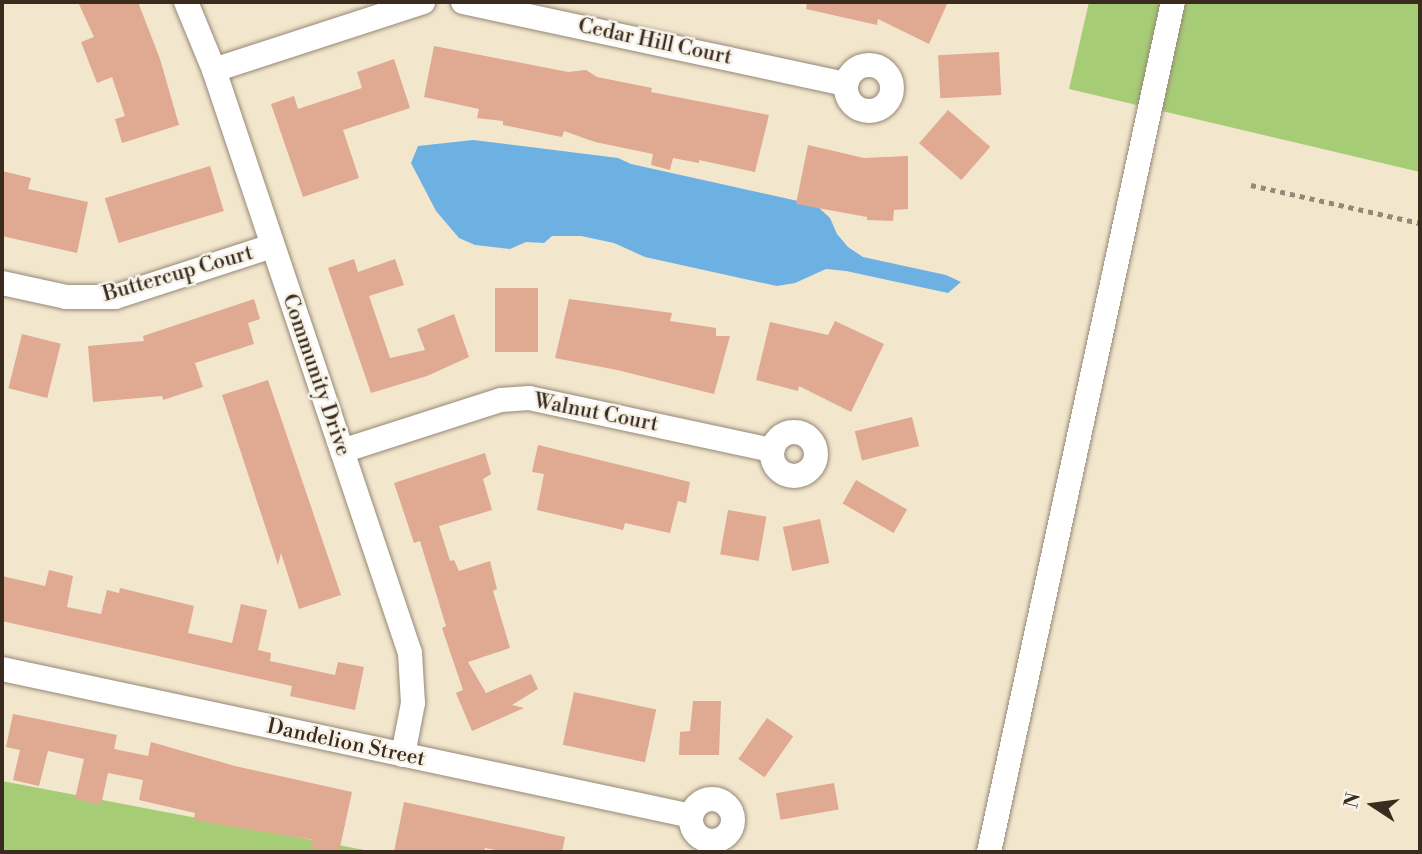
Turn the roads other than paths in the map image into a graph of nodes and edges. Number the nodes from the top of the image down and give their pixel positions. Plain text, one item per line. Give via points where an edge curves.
1 (186, 2) edge
2 (423, 2) edge
3 (463, 2) edge
4 (1173, 2) edge
5 (214, 70) junction
6 (846, 84) dead end
7 (272, 246) junction
8 (2, 283) edge
9 (772, 450) dead end
10 (342, 451) junction
11 (2, 669) edge
12 (403, 755) junction
13 (691, 816) dead end
14 (989, 852) edge

1 - 5 street, Community Drive
2 - 5 street
3 - 6 street, Cedar Hill Court
4 - 14 street
5 - 7 street, Community Drive
7 - 8 street, Buttercup Court via 114,297 66,297
7 - 10 street, Community Drive
9 - 10 street, Walnut Court via 529,398 501,400
10 - 12 street, Community Drive via 410,653 413,703
11 - 12 street, Dandelion Street
12 - 13 street, Dandelion Street

